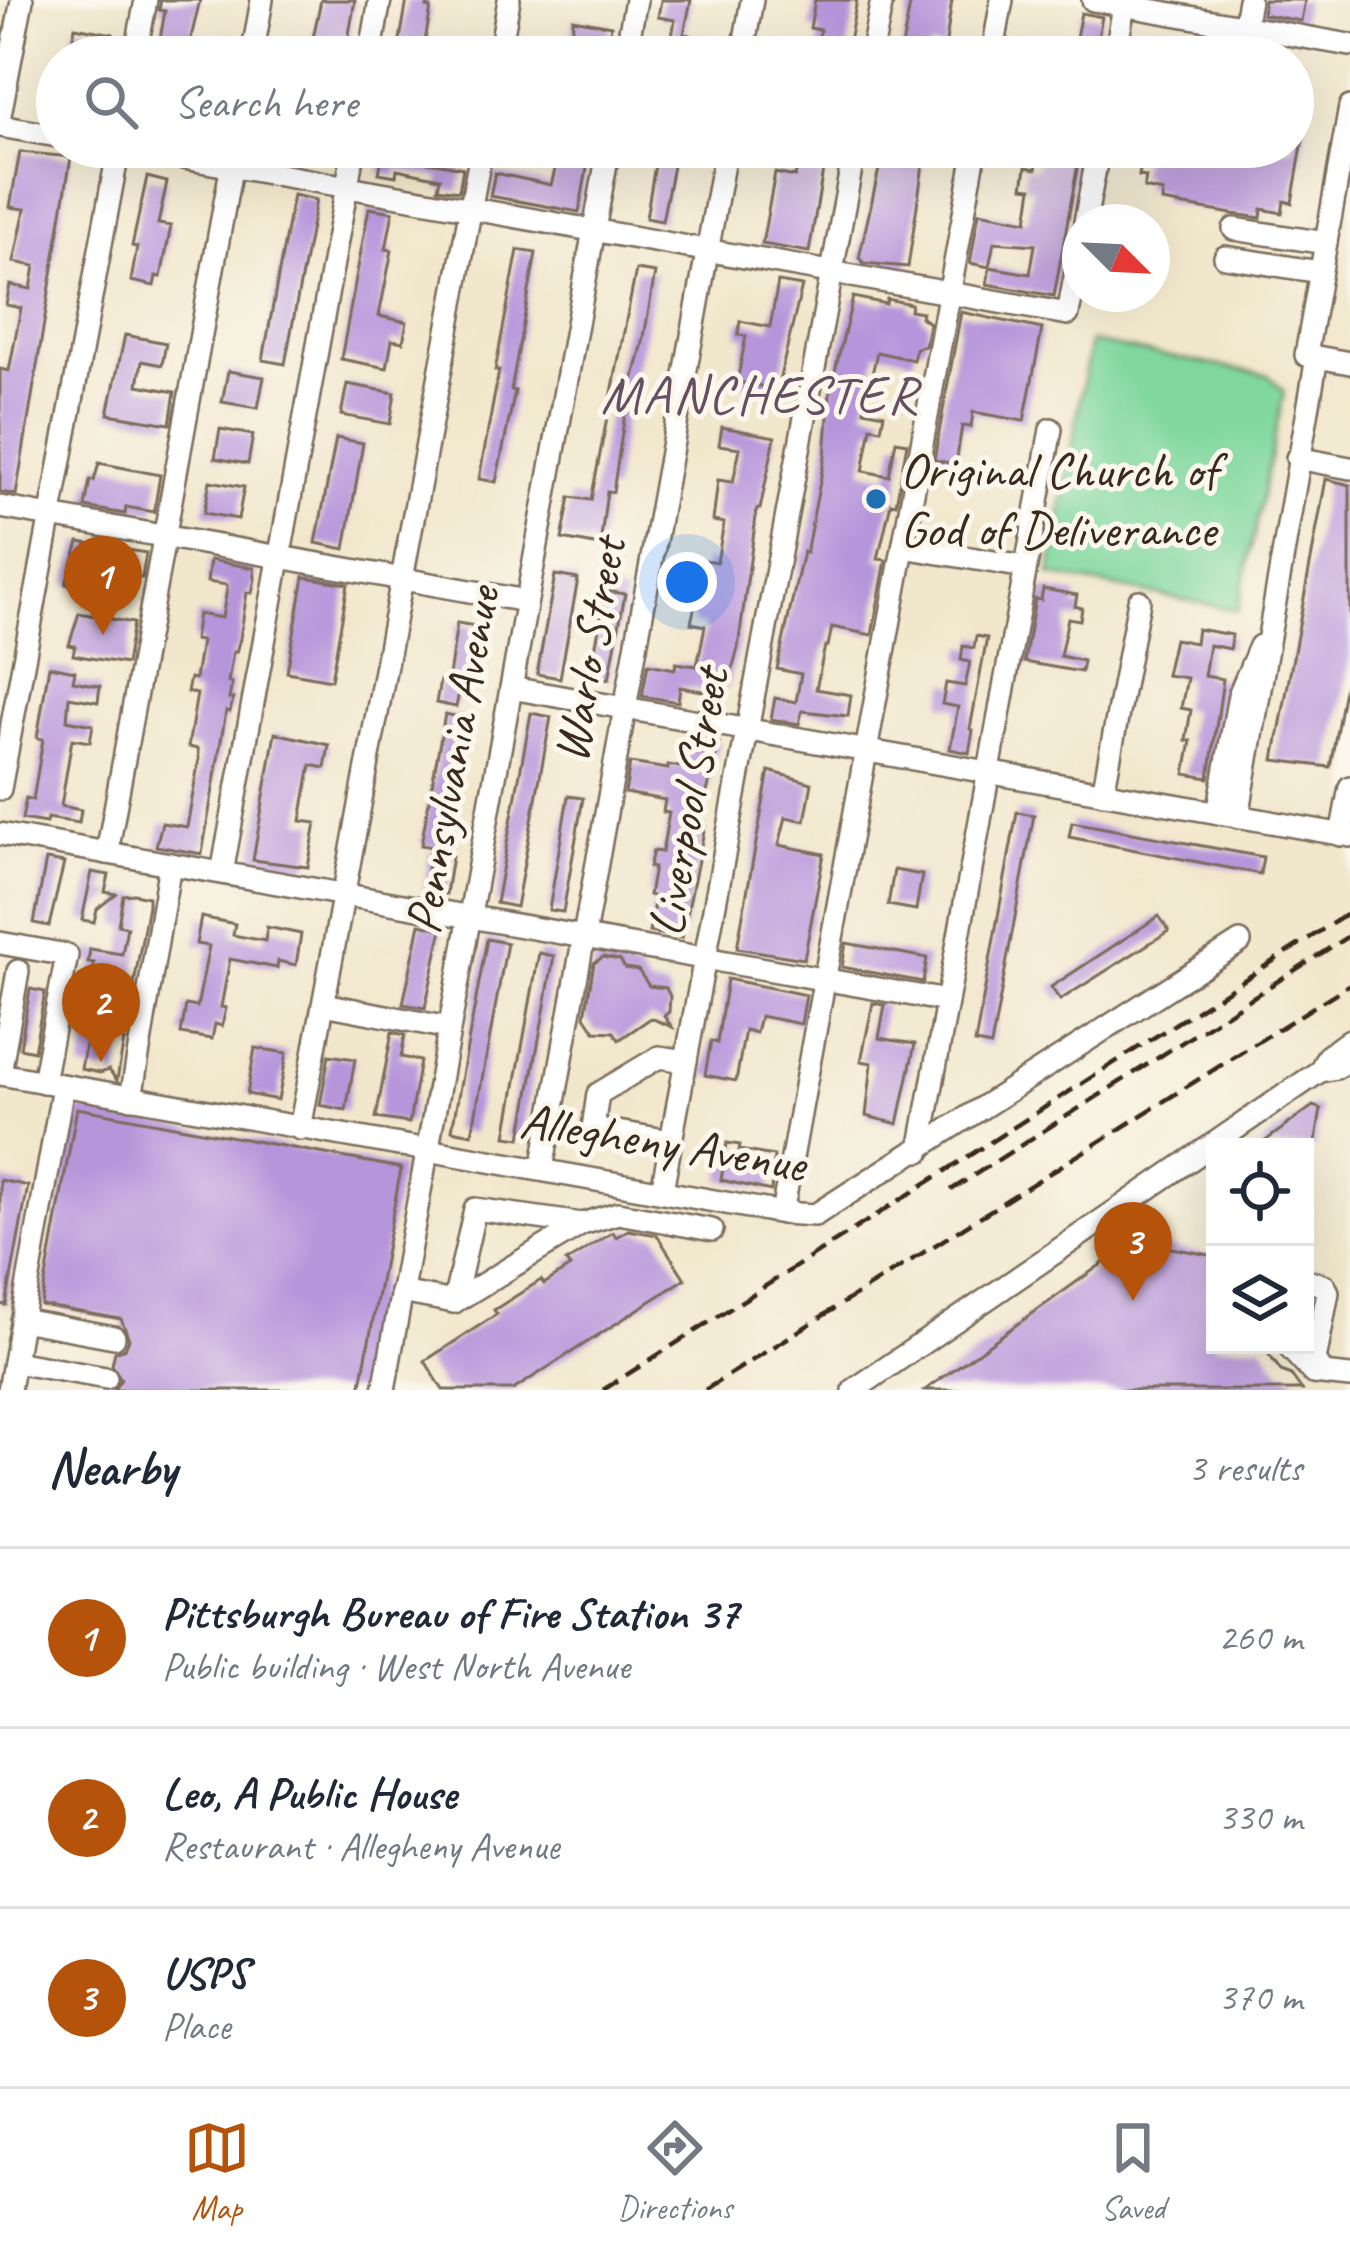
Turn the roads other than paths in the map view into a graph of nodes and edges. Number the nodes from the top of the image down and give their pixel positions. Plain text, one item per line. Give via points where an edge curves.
1 (22, 0) edge
2 (146, 0) edge
3 (262, 0) edge
4 (380, 0) edge
5 (509, 0) edge
6 (636, 0) edge
7 (752, 0) edge
8 (882, 0) edge
9 (1002, 0) edge
10 (1093, 0) edge
11 (1250, 0) edge
12 (1124, 3) edge
13 (1244, 27) junction
14 (139, 36) edge
15 (256, 36) edge
16 (374, 36) edge
17 (503, 36) edge
18 (629, 36) edge
19 (746, 36) edge
20 (876, 36) edge
21 (996, 36) edge
22 (1118, 36) edge
23 (1297, 36) edge
24 (1314, 39) edge
25 (1350, 45) edge
26 (1350, 106) edge
27 (0, 115) edge
28 (0, 126) edge
29 (36, 132) edge
30 (116, 168) edge
31 (232, 168) edge
32 (275, 168) edge
33 (350, 168) edge
34 (478, 168) edge
35 (605, 168) edge
36 (722, 168) edge
37 (851, 168) edge
38 (972, 168) edge
39 (1095, 168) edge
40 (346, 187) junction
41 (1088, 204) edge
42 (471, 209) junction
43 (1234, 229) dead end
44 (594, 230) junction
45 (1326, 243) junction
46 (708, 251) junction
47 (1225, 257) dead end
48 (832, 272) junction
49 (1320, 272) junction
50 (949, 293) junction
51 (1068, 312) edge
52 (1312, 356) junction
53 (1350, 363) edge
54 (1051, 429) dead end
55 (1298, 458) junction
56 (1350, 468) edge
57 (0, 507) edge
58 (50, 516) junction
59 (165, 537) junction
60 (903, 547) junction
61 (279, 557) junction
62 (1025, 567) junction
63 (403, 579) junction
64 (526, 601) junction
65 (1139, 601) dead end
66 (511, 688) junction
67 (624, 708) junction
68 (747, 730) junction
69 (866, 751) junction
70 (988, 773) junction
71 (1350, 787) edge
72 (0, 789) edge
73 (1103, 793) junction
74 (1228, 815) junction
75 (0, 833) edge
76 (1346, 836) edge
77 (107, 853) junction
78 (170, 864) junction
79 (222, 873) junction
80 (345, 895) junction
81 (469, 916) junction
82 (582, 937) junction
83 (1240, 942) dead end
84 (0, 943) edge
85 (705, 958) junction
86 (18, 970) dead end
87 (825, 980) junction
88 (947, 1001) junction
89 (324, 1004) junction
90 (448, 1028) junction
91 (1350, 1040) edge
92 (1350, 1058) edge
93 (686, 1061) junction
94 (1320, 1071) junction
95 (0, 1073) edge
96 (53, 1084) junction
97 (130, 1098) junction
98 (300, 1129) junction
99 (671, 1141) junction
100 (920, 1150) junction
101 (426, 1152) junction
102 (542, 1169) junction
103 (662, 1190) junction
104 (782, 1213) junction
105 (582, 1224) junction
106 (712, 1230) dead end
107 (1314, 1282) edge
108 (401, 1292) junction
109 (454, 1302) junction
110 (21, 1320) junction
111 (114, 1337) dead end
112 (1294, 1354) edge
113 (14, 1362) junction
114 (1323, 1372) junction
115 (1350, 1377) edge
116 (106, 1378) dead end
117 (9, 1390) edge
118 (384, 1390) edge
119 (854, 1390) edge

1 - 27 street
2 - 14 street
3 - 15 street
4 - 16 street
5 - 17 street
6 - 18 street
7 - 19 street
8 - 20 street
9 - 21 street
10 - 12 street
11 - 13 street
12 - 13 street
12 - 22 street
13 - 23 street
24 - 25 street
26 - 45 street
28 - 29 street
30 - 58 street
31 - 59 street
32 - 40 street
33 - 40 street
34 - 42 street
35 - 44 street, Pennsylvania Avenue
36 - 46 street, Warlo Street
37 - 48 street, Liverpool Street
38 - 50 street
39 - 41 street
40 - 42 street
40 - 61 street
42 - 44 street
42 - 63 street
43 - 45 street
44 - 46 street
44 - 64 street, Pennsylvania Avenue
45 - 49 street
46 - 48 street
46 - 67 street, Warlo Street
47 - 49 street
48 - 50 street
48 - 68 street, Liverpool Street
49 - 52 street
50 - 51 street
50 - 60 street
52 - 53 street
52 - 55 street
54 - 62 street
55 - 56 street
55 - 74 street via 1270,624 1239,695
57 - 58 street
58 - 59 street
58 - 72 street
59 - 61 street
59 - 77 street
60 - 62 street
60 - 69 street
61 - 63 street
61 - 79 street
62 - 70 street
63 - 64 street
63 - 80 street
64 - 66 street, Pennsylvania Avenue
65 - 73 street
66 - 67 street
66 - 81 street, Pennsylvania Avenue
67 - 68 street
67 - 82 street, Warlo Street
68 - 69 street
68 - 85 street, Liverpool Street
69 - 70 street
69 - 87 street
70 - 73 street
70 - 88 street
71 - 76 street
73 - 74 street
74 - 76 street
75 - 77 street
77 - 78 street
78 - 79 street
78 - 97 street
79 - 80 street
80 - 81 street
80 - 89 street
81 - 82 street
81 - 90 street, Pennsylvania Avenue
82 - 85 street
82 - 102 street, Warlo Street
83 - 100 street, Allegheny Avenue
84 - 96 street via 67,956
85 - 87 street
85 - 93 street, Liverpool Street
86 - 95 street
87 - 88 street
87 - 104 street
88 - 100 street
89 - 90 street
89 - 98 street
90 - 101 street, Pennsylvania Avenue
91 - 94 street
92 - 94 street
93 - 99 street, Liverpool Street
93 - 99 street via 659,1057 598,1094 593,1128
94 - 119 street
95 - 96 street, Allegheny Avenue
96 - 97 street, Allegheny Avenue
96 - 110 street
97 - 98 street, Allegheny Avenue
98 - 101 street, Allegheny Avenue
99 - 103 street, Liverpool Street
100 - 104 street, Allegheny Avenue via 828,1210
101 - 102 street, Allegheny Avenue
101 - 108 street, Pennsylvania Avenue
102 - 103 street, Allegheny Avenue
103 - 104 street, Allegheny Avenue
105 - 106 street via 618,1213
105 - 109 street
105 - 109 street via 475,1209
107 - 114 street via 1328,1292 1315,1360
108 - 109 street
108 - 118 street, Pennsylvania Avenue
110 - 111 street
110 - 113 street
112 - 114 street via 1307,1369
113 - 116 street
113 - 117 street
114 - 115 street

